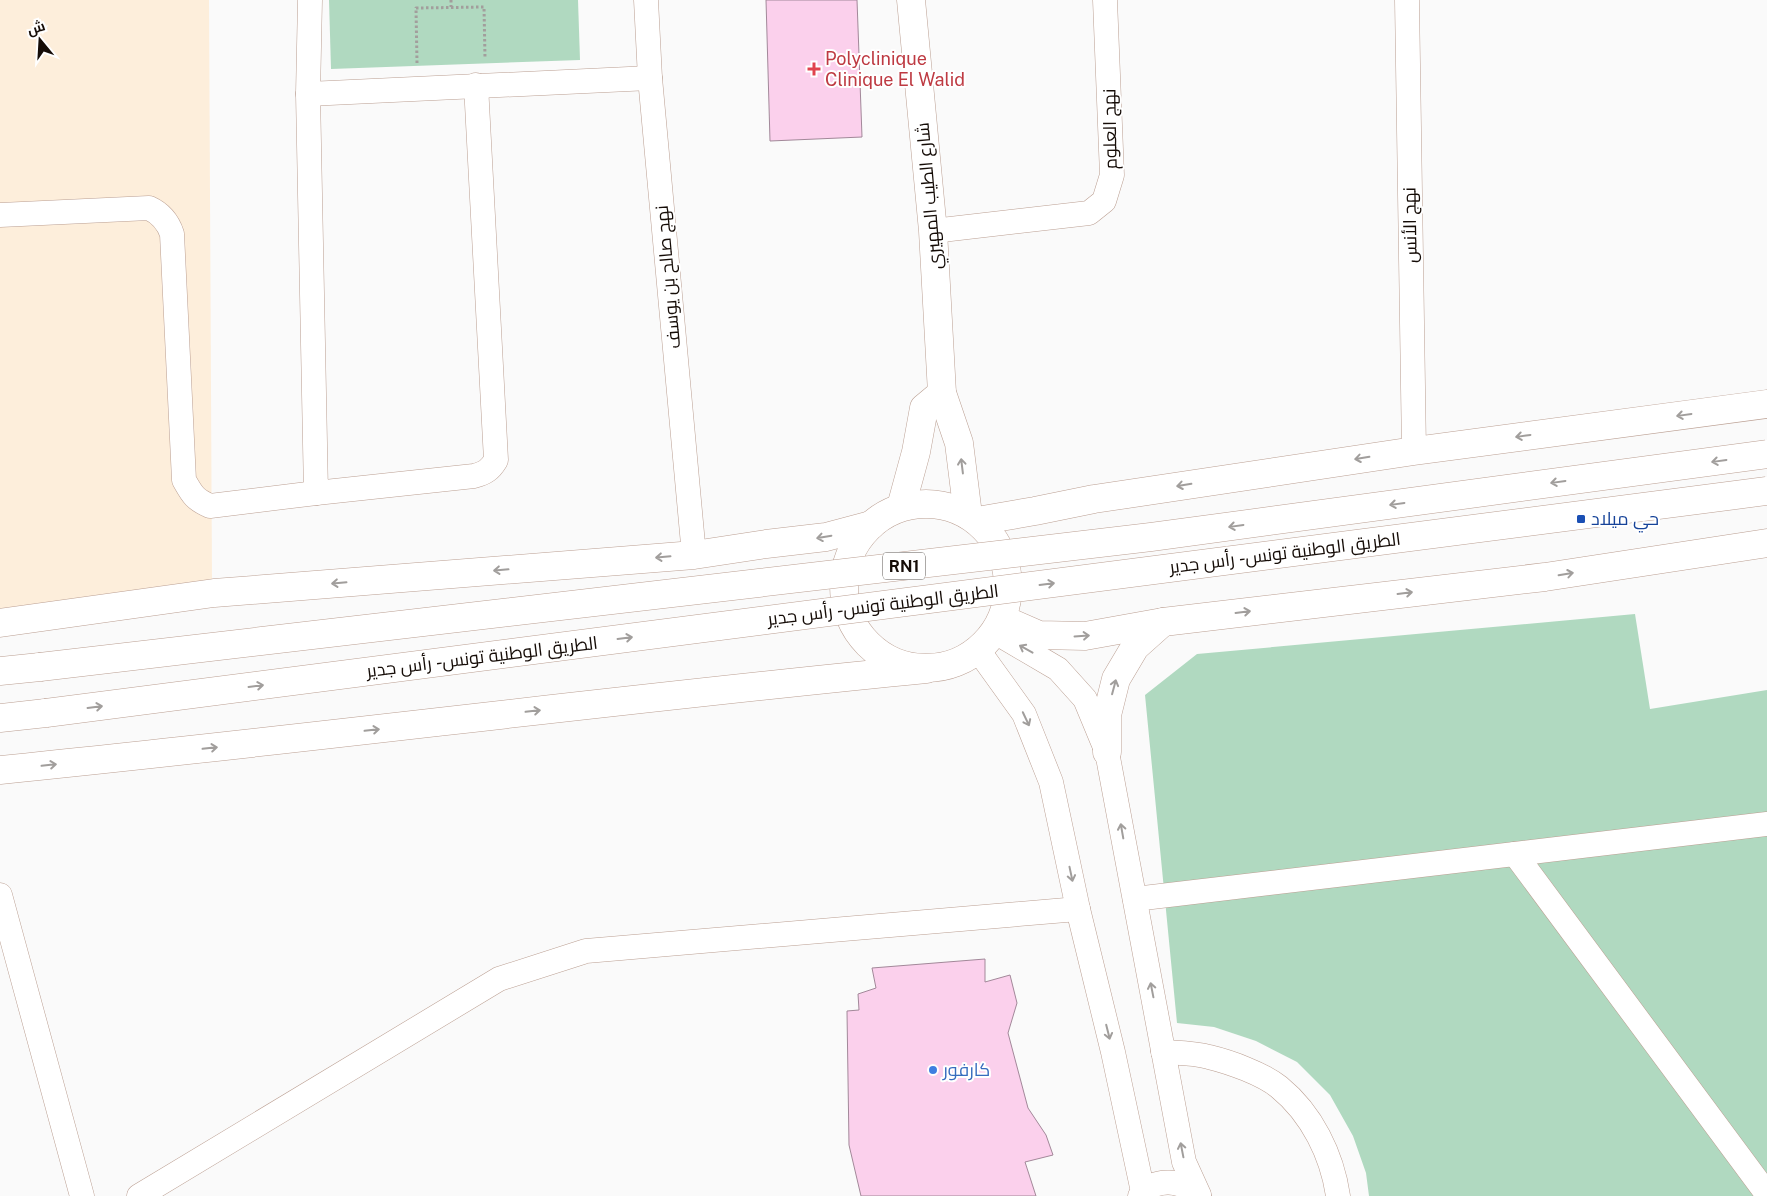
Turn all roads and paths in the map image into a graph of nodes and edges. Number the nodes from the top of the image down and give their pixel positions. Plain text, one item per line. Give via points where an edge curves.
1 (310, 0) edge
2 (451, 0) edge
3 (646, 0) edge
4 (911, 0) edge
5 (1105, 0) edge
6 (1407, 0) edge
7 (451, 7) junction
8 (650, 78) junction
9 (481, 85) junction
10 (418, 88) junction
11 (308, 94) junction
12 (0, 215) edge
13 (933, 231) junction
14 (942, 393) junction
15 (1767, 404) edge
16 (1414, 451) junction
17 (1767, 454) edge
18 (1767, 492) edge
19 (316, 493) junction
20 (901, 507) junction
21 (973, 518) junction
22 (871, 525) junction
23 (1767, 543) edge
24 (694, 555) junction
25 (1163, 622) junction
26 (0, 623) edge
27 (992, 634) junction
28 (926, 669) junction
29 (0, 671) edge
30 (0, 718) edge
31 (1107, 752) junction
32 (0, 770) edge
33 (1767, 824) edge
34 (1514, 854) junction
35 (0, 895) edge
36 (1135, 900) junction
37 (1078, 909) junction
38 (1163, 1052) junction
39 (1142, 1194) edge
40 (1767, 1194) edge
41 (82, 1196) edge
42 (139, 1196) edge
43 (1199, 1196) edge
44 (1338, 1196) edge

1 - 11 street
2 - 7 path
3 - 8 street, نهج صالح بن يوسف
4 - 13 main road, شارع الطيب المهيري
5 - 13 street, نهج العلوم via 1112,175 1104,201 1089,213
6 - 16 street, نهج الأنس
7 - 9 path via 484,7
7 - 10 path via 416,8
8 - 9 street
8 - 24 street, نهج صالح بن يوسف
9 - 10 street
9 - 19 street via 496,460 483,474 474,476
10 - 11 street
11 - 19 street
12 - 19 street via 148,208 156,211 172,234 184,480 191,493 198,501 210,506
13 - 14 main road, شارع الطيب المهيري
14 - 20 main road via 924,408
21 -> 14 main road, شارع الطيب المهيري via 959,443
15 -> 16 main road
16 -> 21 main road
17 -> 29 main road, الطريق الوطنية تونس - رأس جدير / RN1, bridge via 1152,537
30 -> 18 main road, الطريق الوطنية تونس - رأس جدير / RN1, bridge
20 - 21 main road via 947,506
20 - 22 main road
21 - 27 main road via 996,541 1006,566 1009,592
22 -> 24 main road via 826,537
22 - 28 main road via 855,544 846,567 844,592 849,616 861,637 879,654 902,665
25 -> 23 main road via 1545,577
24 -> 26 main road via 214,593
27 -> 25 main road via 1085,636
31 -> 25 main road via 1107,715 1116,679 1135,647
27 - 28 main road via 955,663
31 -> 27 street via 1085,699 1058,669
27 -> 37 street via 1051,782
32 -> 28 main road
36 -> 31 street
33 - 34 street
34 - 36 street
34 - 40 street
35 - 41 street
38 -> 36 street
37 -> 39 street via 1113,1052
37 - 42 street via 586,951 499,980
43 -> 38 street via 1184,1162
38 - 44 street via 1208,1057 1244,1068 1278,1086 1306,1114 1325,1148
39 - 43 street via 1154,1185 1166,1182 1190,1188

